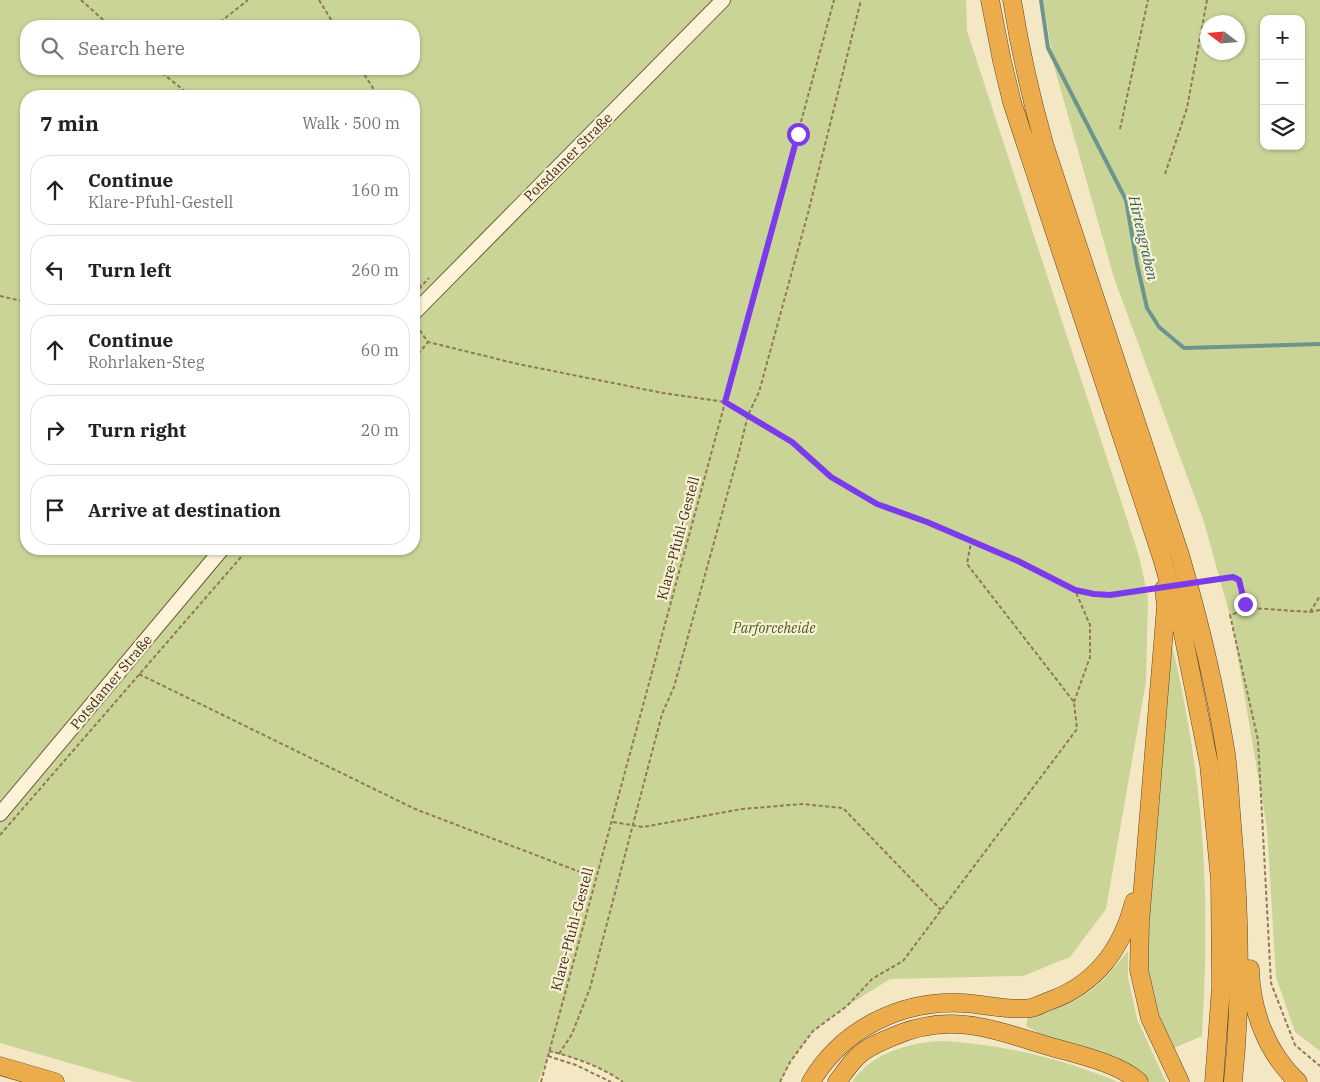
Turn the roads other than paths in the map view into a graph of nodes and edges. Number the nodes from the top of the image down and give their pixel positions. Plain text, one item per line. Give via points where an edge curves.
1 (723, 0) edge
2 (990, 0) edge
3 (1012, 0) edge
4 (420, 308) edge
5 (217, 555) edge
6 (1162, 558) junction
7 (0, 814) edge
8 (1146, 853) junction
9 (1238, 882) junction
10 (0, 1066) edge
11 (1178, 1078) edge
12 (55, 1082) edge
13 (812, 1082) edge
14 (837, 1082) edge
15 (1140, 1082) edge
16 (1214, 1082) edge
17 (1233, 1082) edge
18 (1298, 1082) edge

1 - 4 street, Potsdamer Straße
2 - 6 highway via 1012,102
3 - 9 highway via 1032,103 1045,147 1178,545 1198,616 1226,756
5 - 7 street, Potsdamer Straße
6 - 8 highway via 1166,606
6 - 16 highway via 1181,624 1210,764 1220,880 1221,987
8 - 11 highway via 1139,970 1150,1018
8 - 13 highway via 1128,924 1112,954 1089,980 1062,997 1031,1008 936,1003 898,1011 867,1025 842,1044 821,1066
9 - 17 highway via 1240,977
9 - 18 highway via 1249,956 1250,988 1258,1019 1273,1051
10 - 12 highway
14 - 15 highway via 857,1056 878,1043 928,1025 957,1023 982,1027 1097,1060

